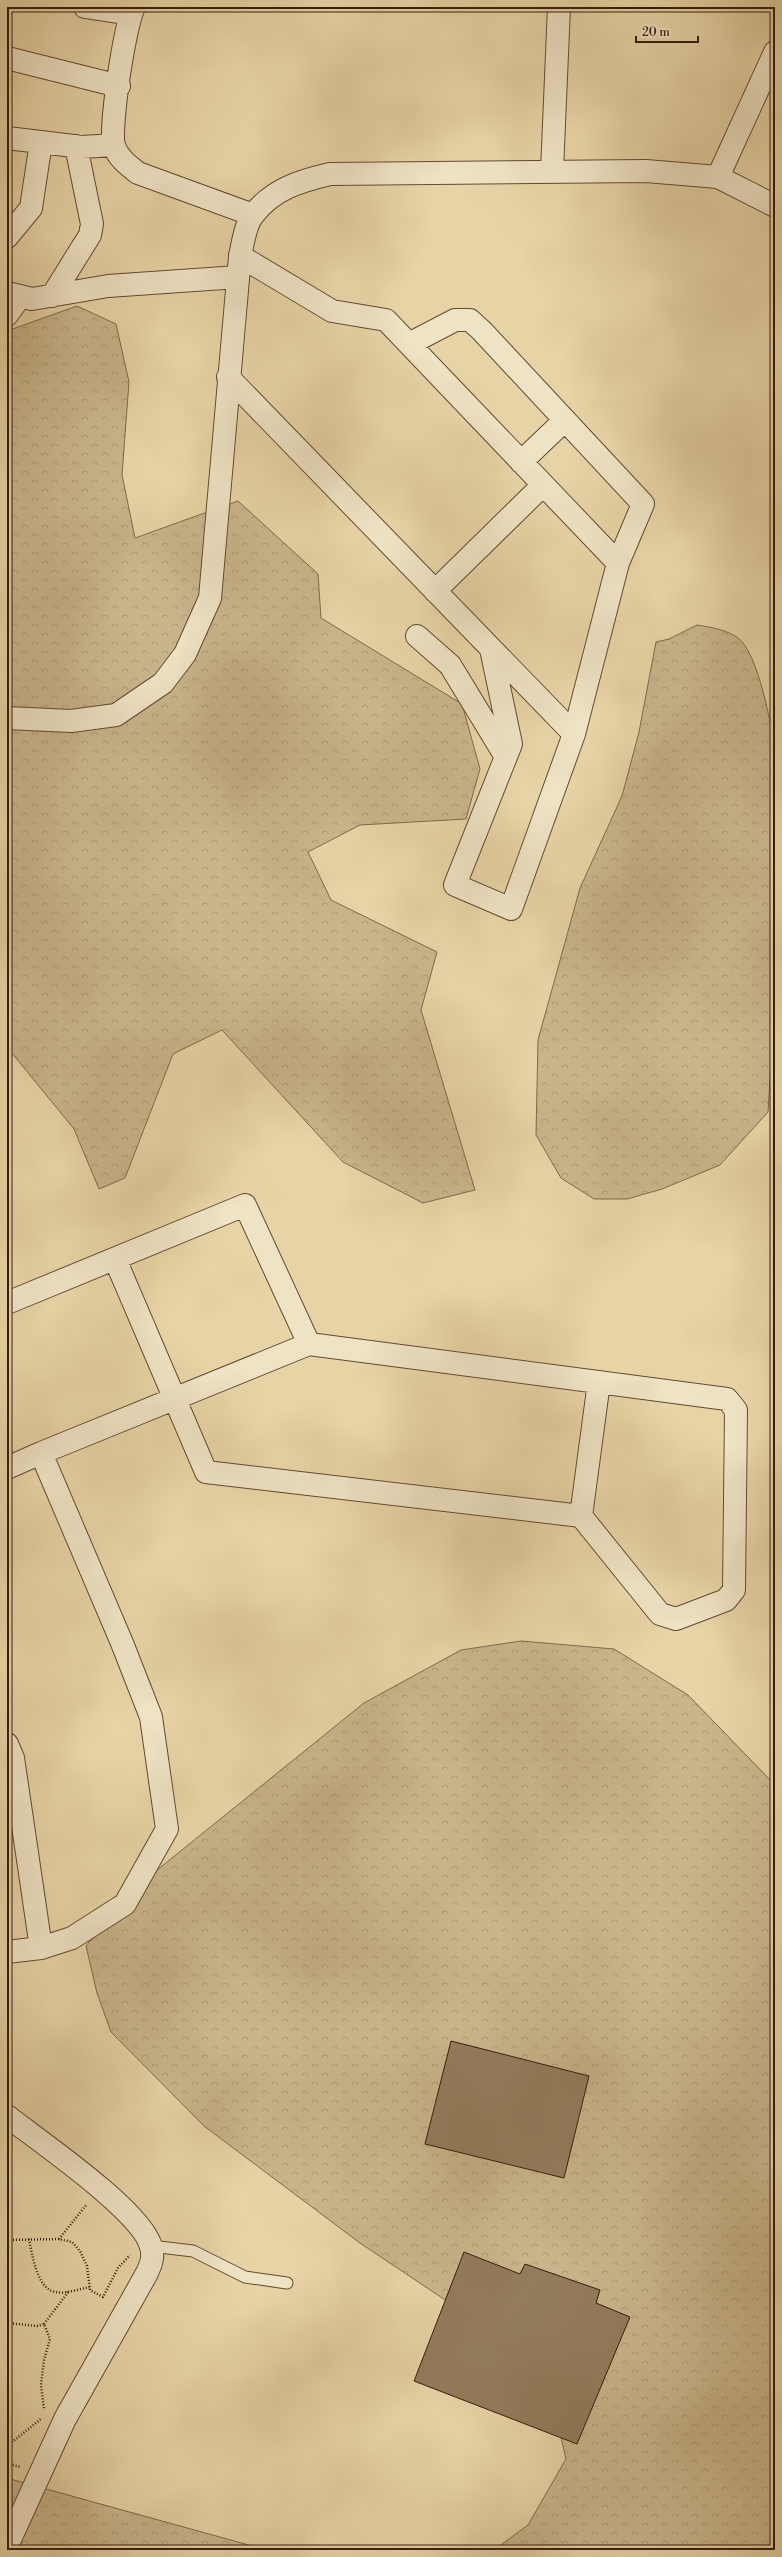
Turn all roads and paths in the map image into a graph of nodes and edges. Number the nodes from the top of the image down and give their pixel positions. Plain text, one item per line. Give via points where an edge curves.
1 (85, 7) edge
2 (559, 7) edge
3 (132, 10) edge
4 (775, 52) edge
5 (7, 58) edge
6 (118, 86) junction
7 (8, 139) edge
8 (41, 142) junction
9 (114, 145) junction
10 (76, 146) junction
11 (552, 171) junction
12 (718, 177) junction
13 (775, 206) edge
14 (252, 215) junction
15 (7, 236) edge
16 (240, 256) junction
17 (238, 277) junction
18 (13, 295) edge
19 (52, 296) junction
20 (7, 315) edge
21 (409, 344) junction
22 (228, 377) junction
23 (565, 420) junction
24 (521, 462) junction
25 (544, 486) junction
26 (618, 564) junction
27 (435, 591) junction
28 (417, 636) dead end
29 (491, 649) junction
30 (7, 718) edge
31 (574, 734) junction
32 (506, 757) junction
33 (114, 1259) junction
34 (7, 1303) edge
35 (309, 1344) junction
36 (599, 1382) junction
37 (174, 1399) junction
38 (41, 1453) junction
39 (7, 1468) edge
40 (581, 1516) junction
41 (7, 1744) edge
42 (41, 1948) junction
43 (7, 1952) edge
44 (7, 2116) edge
45 (100, 2189) junction
46 (28, 2239) junction
47 (58, 2239) junction
48 (7, 2240) edge
49 (151, 2246) junction
50 (287, 2283) dead end
51 (90, 2287) junction
52 (69, 2290) junction
53 (7, 2323) edge
54 (44, 2324) junction
55 (7, 2446) edge
56 (7, 2546) edge

1 - 3 street
2 - 11 street
3 - 6 street via 123,41
4 - 12 street
5 - 6 street
6 - 9 street
7 - 8 street
8 - 10 street
8 - 15 street via 32,208
9 - 10 street
9 - 14 street via 124,162 138,173
10 - 19 street via 92,224 90,235
11 - 12 street via 646,171
11 - 14 street via 330,174 297,181 272,197
12 - 13 street
14 - 16 street
16 - 17 street
16 - 21 street via 332,311 386,320
17 - 19 street via 108,286
17 - 22 street
18 - 19 street via 32,299
18 - 20 street
21 - 23 street via 455,320 470,320
21 - 24 street
22 - 27 street
22 - 30 street via 210,598 185,654 162,683 116,715 71,720
23 - 24 street
23 - 26 street via 643,504
24 - 25 street
25 - 26 street
25 - 27 street
26 - 31 street
27 - 29 street
28 - 32 street via 450,665
29 - 31 street
29 - 32 street via 511,744
31 - 32 street via 511,909 455,885
33 - 34 street
33 - 35 street via 245,1205
33 - 37 street
35 - 36 street
35 - 37 street
36 - 40 street
36 - 40 street via 727,1399 736,1410 734,1590 726,1600 676,1619 660,1614
37 - 38 street
37 - 40 street via 206,1472
38 - 39 street
38 - 42 street via 151,1717 167,1829 125,1904 72,1938
41 - 42 street via 13,1758
42 - 43 street
44 - 45 street
45 - 47 path
45 - 49 street via 134,2217
46 - 47 path
46 - 48 path
46 - 52 path via 38,2275 45,2287 55,2292
47 - 51 path via 72,2242 80,2251 87,2266
49 - 50 lane via 193,2251 245,2276
49 - 51 path via 131,2254 118,2268 103,2297
49 - 56 street via 152,2259 147,2273 65,2419
51 - 52 path
52 - 54 path
53 - 54 path via 37,2326
54 - 55 path via 50,2339 41,2385 45,2406 42,2419

